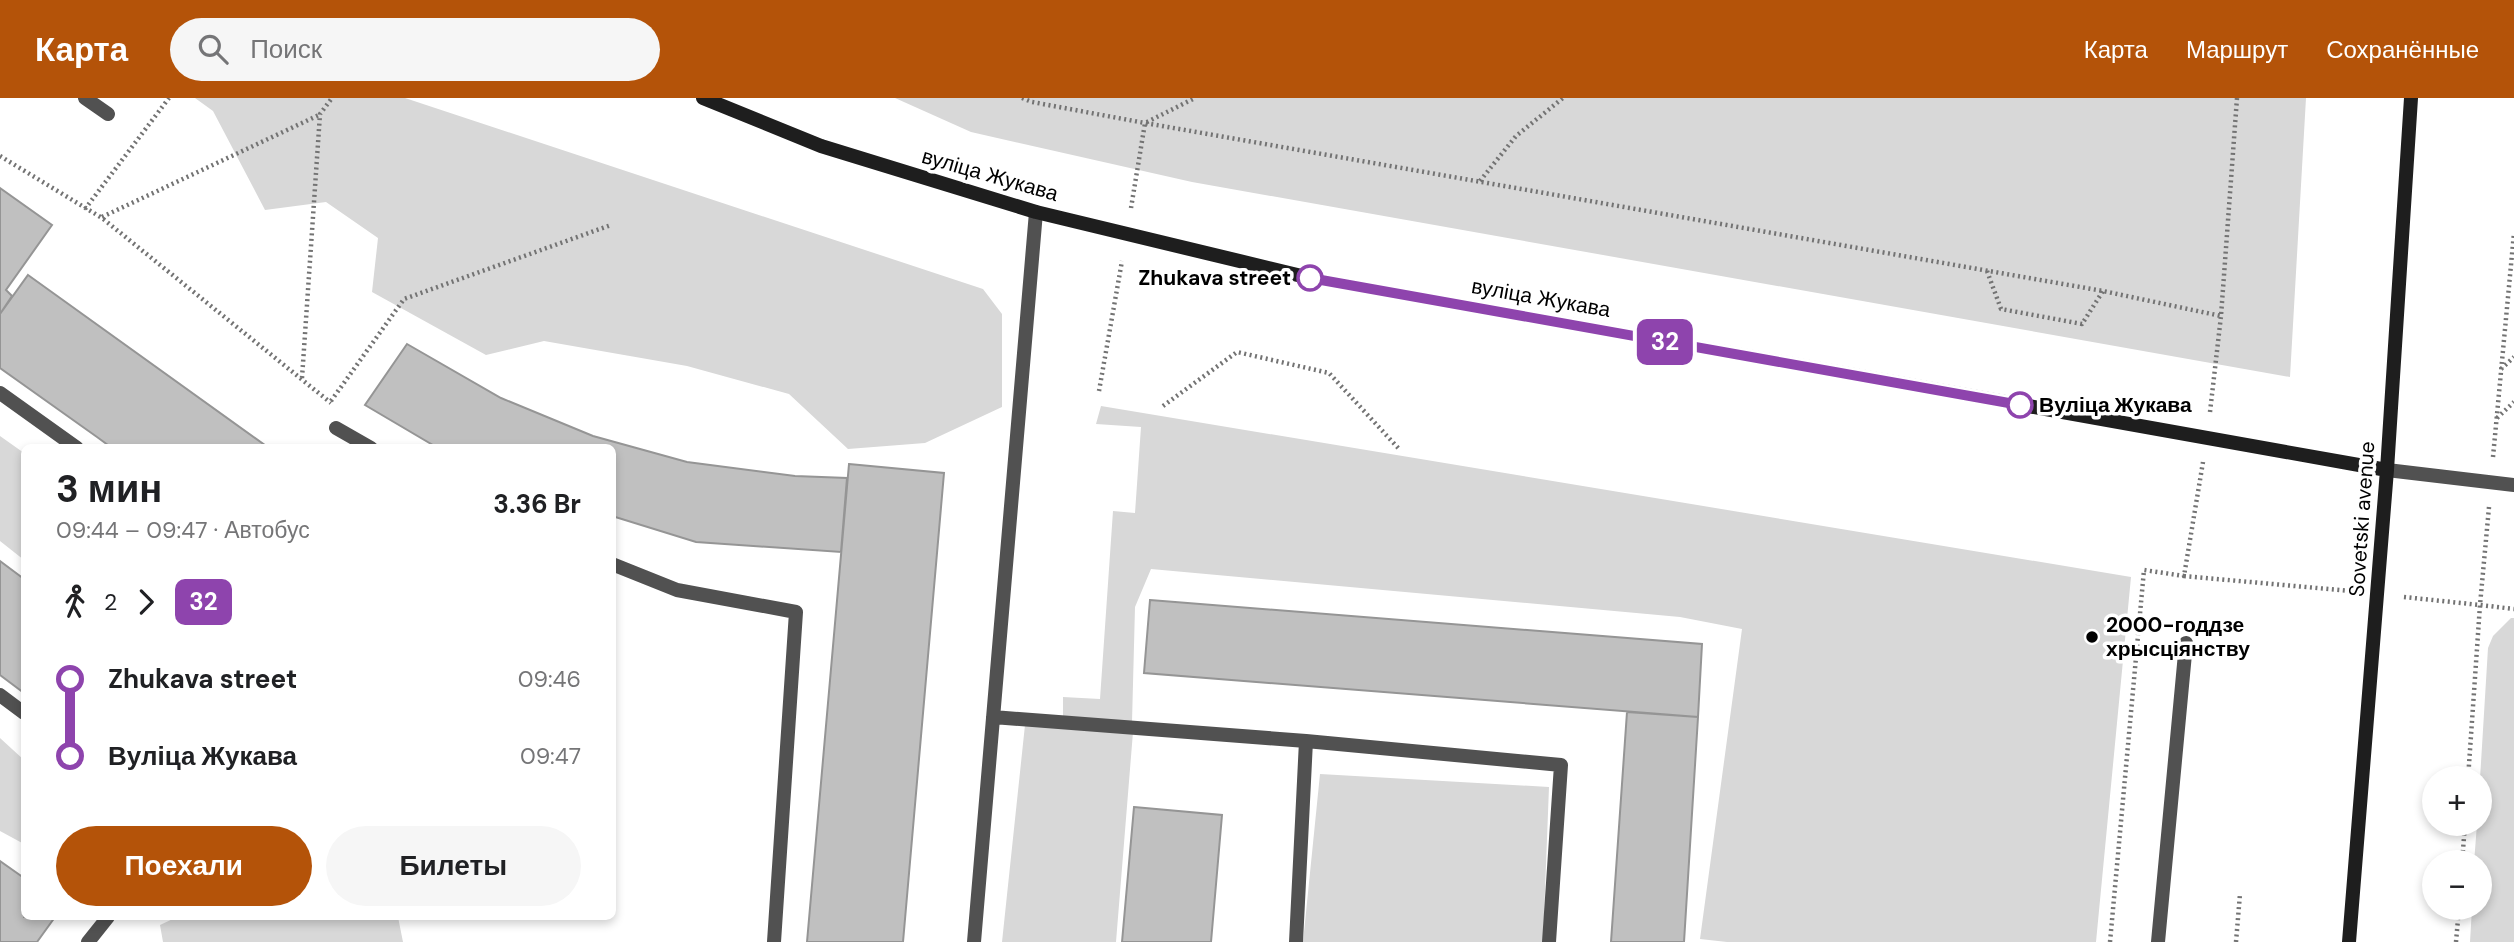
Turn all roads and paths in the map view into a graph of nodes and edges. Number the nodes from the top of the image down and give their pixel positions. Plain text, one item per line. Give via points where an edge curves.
1 (85, 98) edge
2 (169, 98) edge
3 (332, 98) edge
4 (703, 98) edge
5 (1022, 98) edge
6 (1195, 98) edge
7 (1563, 98) edge
8 (2237, 98) edge
9 (2411, 98) edge
10 (108, 114) dead end
11 (320, 114) junction
12 (1145, 123) junction
13 (0, 156) edge
14 (1480, 182) junction
15 (85, 209) junction
16 (1035, 212) junction
17 (102, 218) junction
18 (611, 225) dead end
19 (2514, 233) edge
20 (1987, 271) junction
21 (2103, 291) junction
22 (2221, 316) junction
23 (2514, 357) edge
24 (2501, 370) junction
25 (302, 379) junction
26 (0, 393) edge
27 (331, 402) junction
28 (2514, 402) edge
29 (1163, 406) dead end
30 (2504, 411) junction
31 (2514, 412) edge
32 (2497, 418) junction
33 (336, 428) joint
34 (2207, 439) junction
35 (71, 444) edge
36 (363, 444) edge
37 (1401, 450) dead end
38 (2387, 470) junction
39 (2491, 483) junction
40 (2514, 485) edge
41 (616, 566) edge
42 (2184, 576) junction
43 (2377, 594) junction
44 (2480, 605) junction
45 (2514, 609) edge
46 (2186, 643) dead end
47 (0, 695) edge
48 (21, 711) edge
49 (993, 717) junction
50 (1306, 741) junction
51 (2469, 766) edge
52 (2240, 894) dead end
53 (106, 920) edge
54 (2458, 920) edge
55 (88, 942) edge
56 (774, 942) edge
57 (974, 942) edge
58 (1296, 942) edge
59 (1549, 942) edge
60 (2110, 942) edge
61 (2158, 942) edge
62 (2236, 942) edge
63 (2349, 942) edge
64 (2456, 942) edge

1 - 10 street
2 - 15 path
3 - 11 path
4 - 16 street, вуліца Жукава via 821,146
5 - 12 path
6 - 12 path
7 - 14 path via 1517,136
8 - 22 path
9 - 38 street, Sovetski avenue
11 - 17 path
11 - 25 path
12 - 14 path
13 - 15 path
14 - 20 path
15 - 17 path
16 - 34 street, вуліца Жукава via 1310,278
16 - 49 street
17 - 25 path
18 - 27 path via 404,299
19 - 24 path
20 - 21 path
20 - 21 path via 2001,309 2082,324
21 - 22 path
22 - 34 path
23 - 24 path
24 - 32 path
25 - 27 path
26 - 35 street
27 - 33 path
28 - 30 path
29 - 37 path via 1237,352 1329,373
30 - 31 path
30 - 32 path
32 - 39 path
33 - 36 street
34 - 38 street, вуліца Жукава
34 - 42 path
38 - 39 street, вуліца Жукава
38 - 43 street, Sovetski avenue
39 - 40 street, вуліца Жукава
39 - 44 path
41 - 56 street via 677,590 796,612
42 - 43 path
42 - 60 path via 2144,570
43 - 44 path
43 - 63 street, Sovetski avenue
44 - 45 path
44 - 51 path
46 - 61 street
47 - 48 street
49 - 50 street
49 - 57 street
50 - 58 street
50 - 59 street via 1561,765
52 - 62 path
53 - 55 street
54 - 64 path

